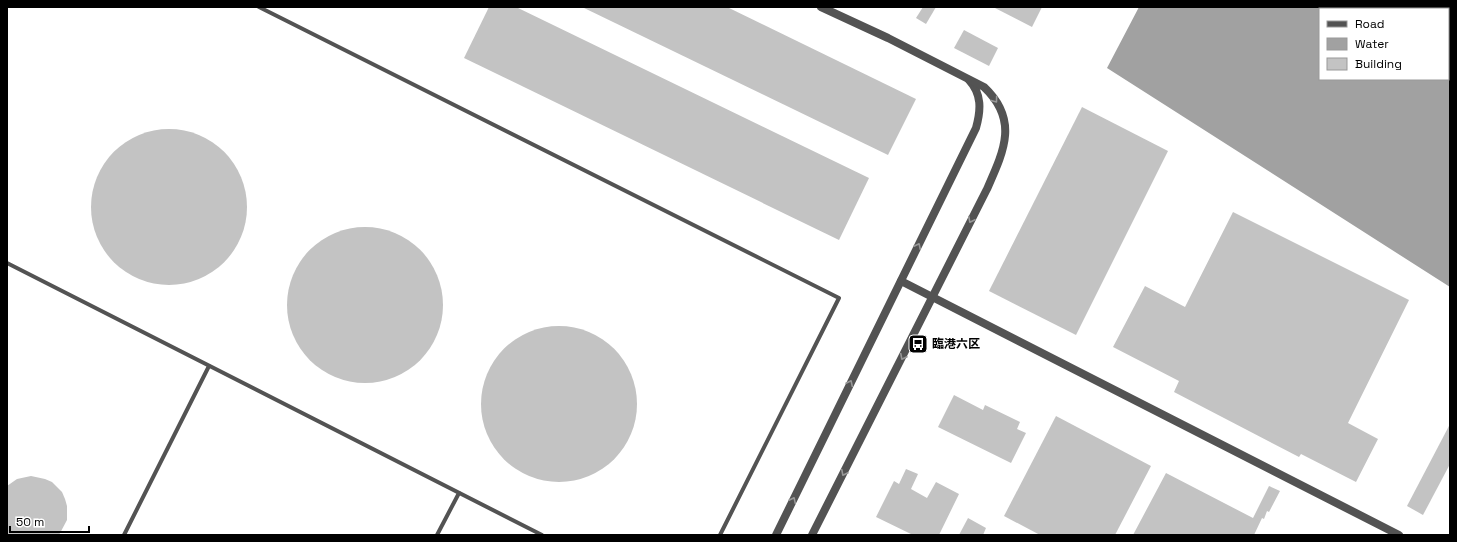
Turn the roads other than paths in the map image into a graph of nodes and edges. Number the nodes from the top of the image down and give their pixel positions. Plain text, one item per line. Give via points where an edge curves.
1 (259, 7) edge
2 (821, 7) edge
3 (965, 76) junction
4 (7, 263) edge
5 (901, 281) junction
6 (932, 297) junction
7 (209, 366) junction
8 (459, 493) junction
9 (124, 535) edge
10 (437, 535) edge
11 (542, 535) edge
12 (720, 535) edge
13 (776, 535) edge
14 (812, 535) edge
15 (1399, 535) edge

1 - 12 lane via 839,298
2 - 3 street
5 -> 3 street via 976,128 980,115 978,92
3 -> 6 street via 984,87 995,98 1003,112 1006,129 1003,147 987,189
4 - 7 lane
5 - 6 street
13 -> 5 street
6 -> 14 street
6 - 15 street
7 - 8 lane
7 - 9 lane
8 - 10 lane
8 - 11 lane

